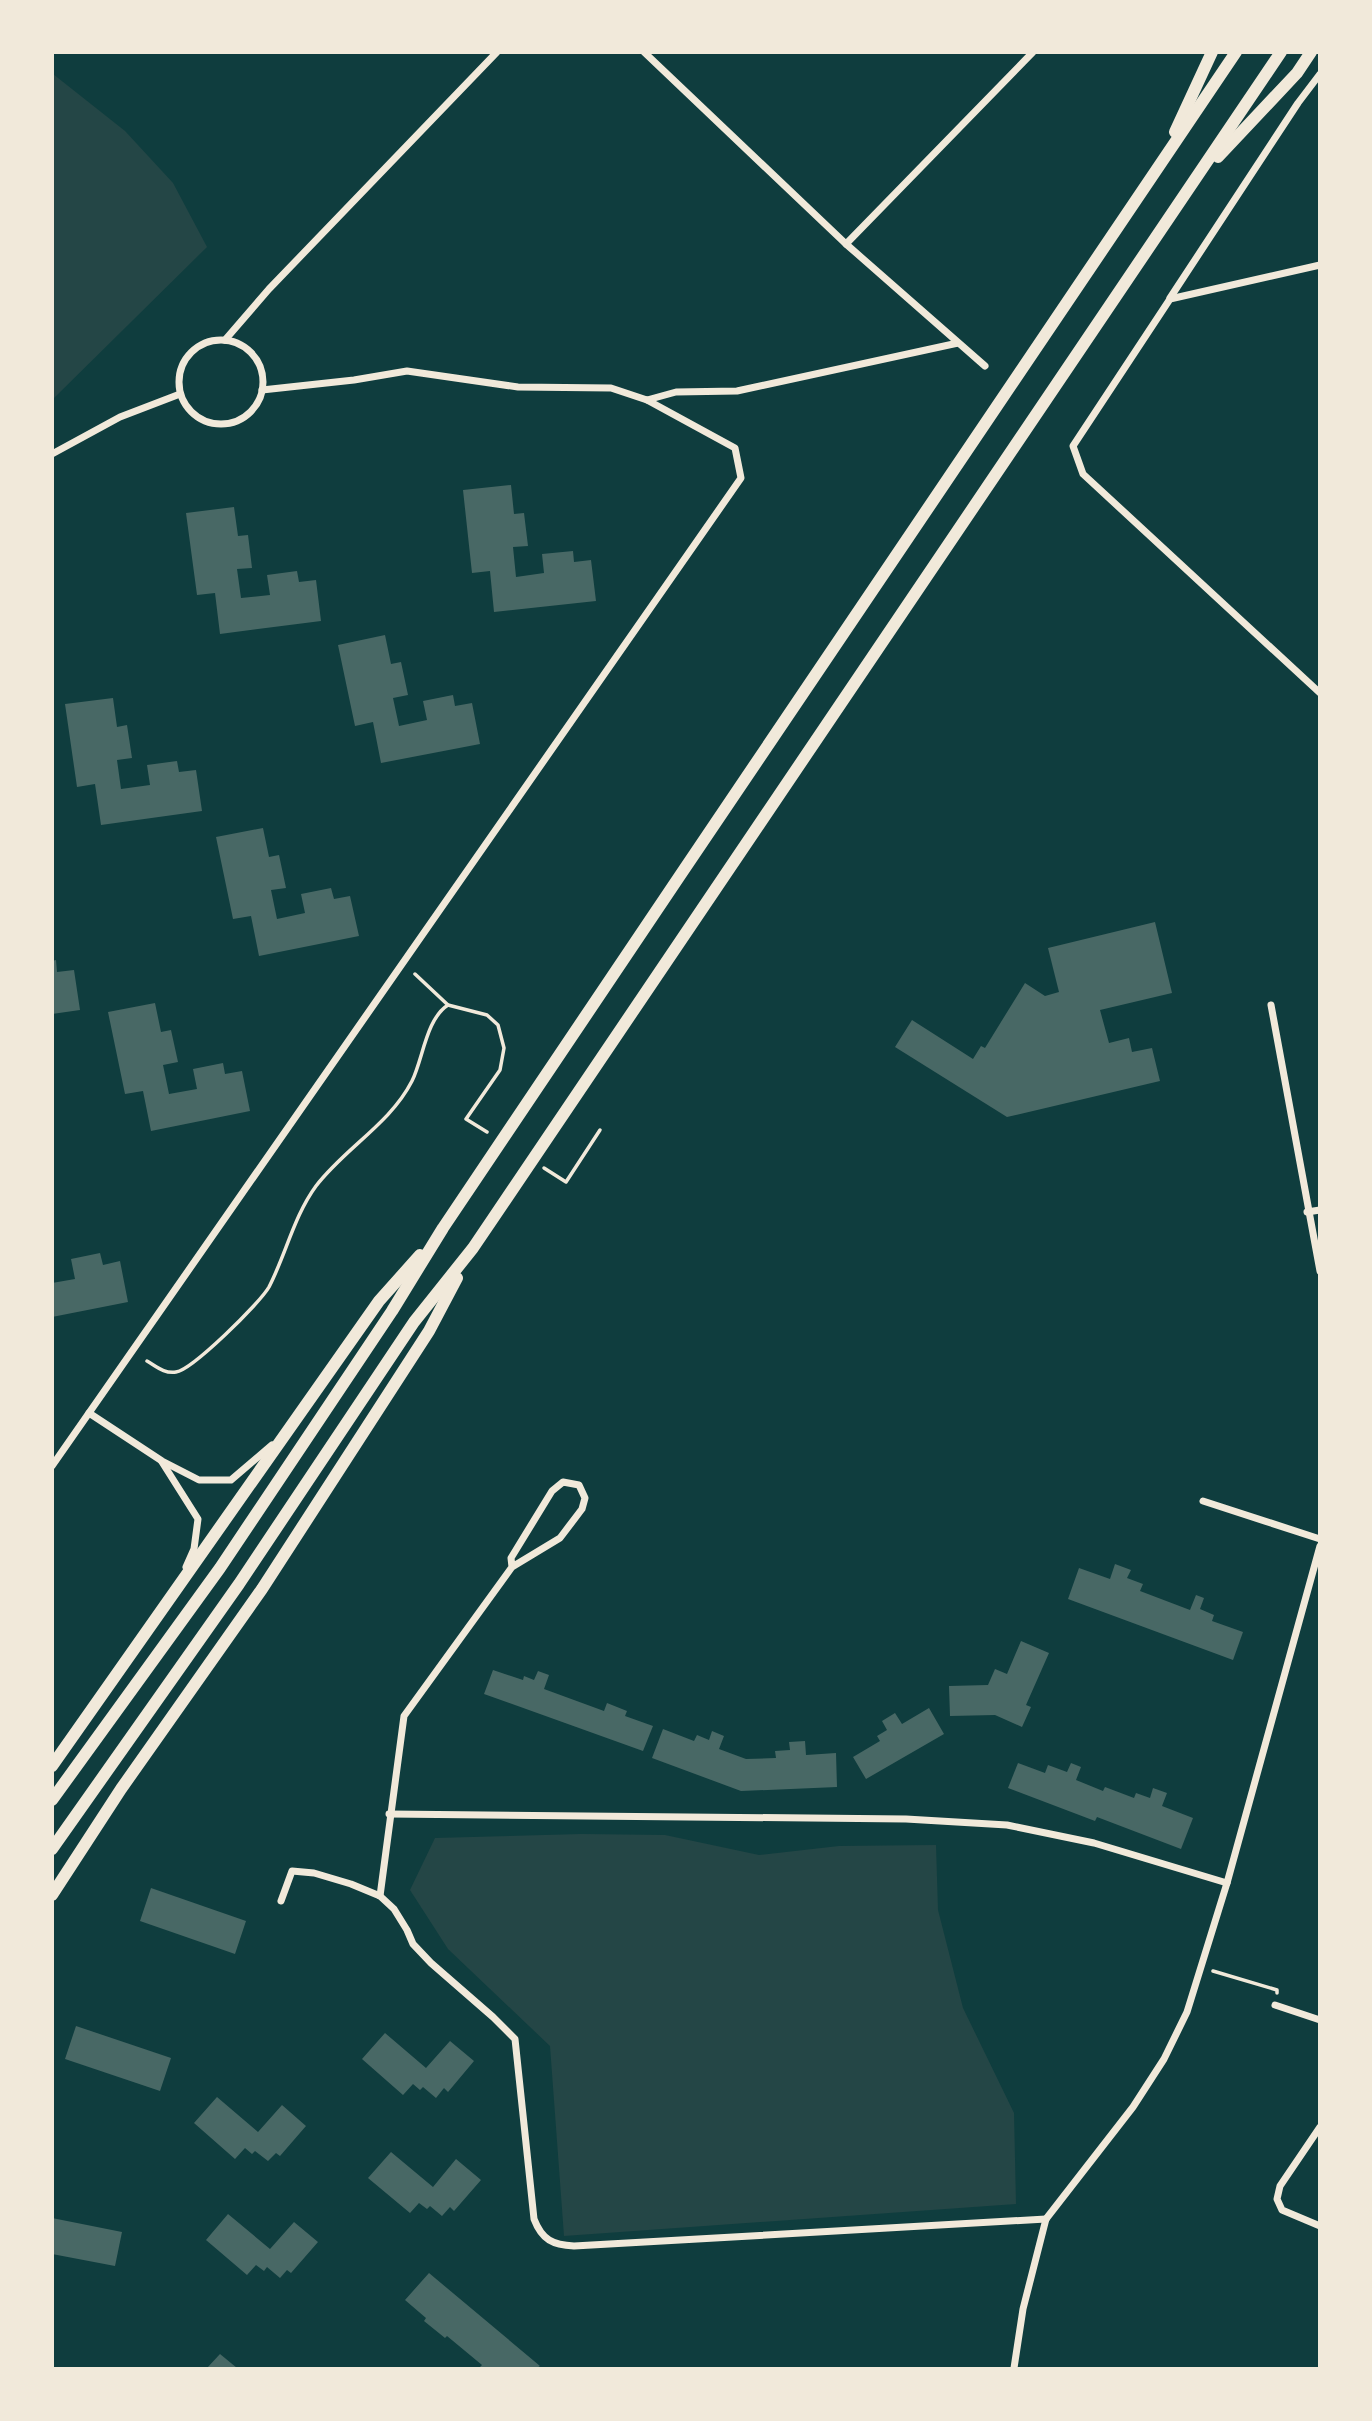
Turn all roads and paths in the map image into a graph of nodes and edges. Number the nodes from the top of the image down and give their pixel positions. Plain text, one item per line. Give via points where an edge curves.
1 (497, 52) edge
2 (644, 52) edge
3 (1033, 52) edge
4 (1212, 52) edge
5 (1236, 52) edge
6 (1280, 52) edge
7 (1311, 52) edge
8 (1320, 74) edge
9 (1159, 167) junction
10 (1191, 185) junction
11 (846, 244) junction
12 (1320, 265) edge
13 (1170, 299) junction
14 (225, 340) junction
15 (958, 343) junction
16 (985, 366) dead end
17 (262, 390) junction
18 (180, 394) junction
19 (647, 400) junction
20 (52, 454) edge
21 (1320, 693) edge
22 (415, 974) dead end
23 (448, 1005) junction
24 (1271, 1005) dead end
25 (466, 1119) dead end
26 (600, 1130) dead end
27 (566, 1182) dead end
28 (1320, 1210) edge
29 (1307, 1212) junction
30 (443, 1228) junction
31 (473, 1248) junction
32 (1320, 1271) edge
33 (147, 1361) dead end
34 (89, 1413) junction
35 (286, 1434) junction
36 (162, 1461) junction
37 (52, 1465) edge
38 (1203, 1501) dead end
39 (1320, 1539) edge
40 (1320, 1546) edge
41 (512, 1567) junction
42 (169, 1601) junction
43 (52, 1766) edge
44 (52, 1800) edge
45 (389, 1814) junction
46 (52, 1849) edge
47 (1227, 1883) junction
48 (52, 1895) edge
49 (380, 1896) junction
50 (281, 1901) dead end
51 (1203, 1967) junction
52 (1275, 2005) joint
53 (1320, 2020) edge
54 (1320, 2127) edge
55 (1046, 2219) junction
56 (1320, 2226) edge
57 (1014, 2368) edge

1 - 14 street
2 - 11 street
3 - 11 street
4 - 9 main road
5 - 9 main road
6 - 10 main road
7 - 10 main road via 1297,73
8 - 13 street
9 - 30 main road
10 - 31 main road
11 - 15 street
12 - 13 street
13 - 21 street via 1073,446 1076,456 1083,474
14 - 17 street via 250,351 258,363
14 - 18 street via 198,346 188,355 178,380
15 - 16 street
15 - 19 street via 737,391 676,392
17 - 18 street via 248,415 222,424 196,416
17 - 19 street via 407,371 518,387 611,388
18 - 20 street via 120,417
19 - 34 street via 735,448 741,478
22 - 23 path
23 - 25 path via 487,1015 498,1025 504,1048 500,1070
23 - 33 path via 440,1010 412,1080 390,1114 338,1161 306,1201 259,1302 190,1365 176,1372 163,1371
24 - 29 street
26 - 27 path
28 - 29 street
29 - 32 street
30 - 35 main road via 379,1301
30 - 44 main road via 393,1311 220,1568
31 - 46 main road via 414,1322 239,1584
31 - 48 main road via 429,1331 270,1577 121,1788
34 - 36 street
34 - 37 street
35 - 36 street via 231,1480 199,1480
35 - 42 main road
36 - 42 street via 198,1519 194,1549
38 - 39 street
40 - 47 street
41 - 41 street via 560,1538 582,1509 585,1498 579,1485 563,1482 552,1491 511,1558
41 - 45 street via 404,1716
42 - 43 main road
45 - 47 street via 906,1819 1007,1825 1094,1843
45 - 49 street
47 - 51 street
49 - 50 street via 314,1873 292,1871
49 - 55 street via 401,1919 413,1944 515,2039 534,2219 544,2238 554,2244
51 - 52 path via 1277,1990
51 - 55 street via 1188,2012 1164,2059 1133,2107
52 - 53 street
54 - 56 street via 1280,2186 1277,2199 1288,2214
55 - 57 street via 1023,2309

